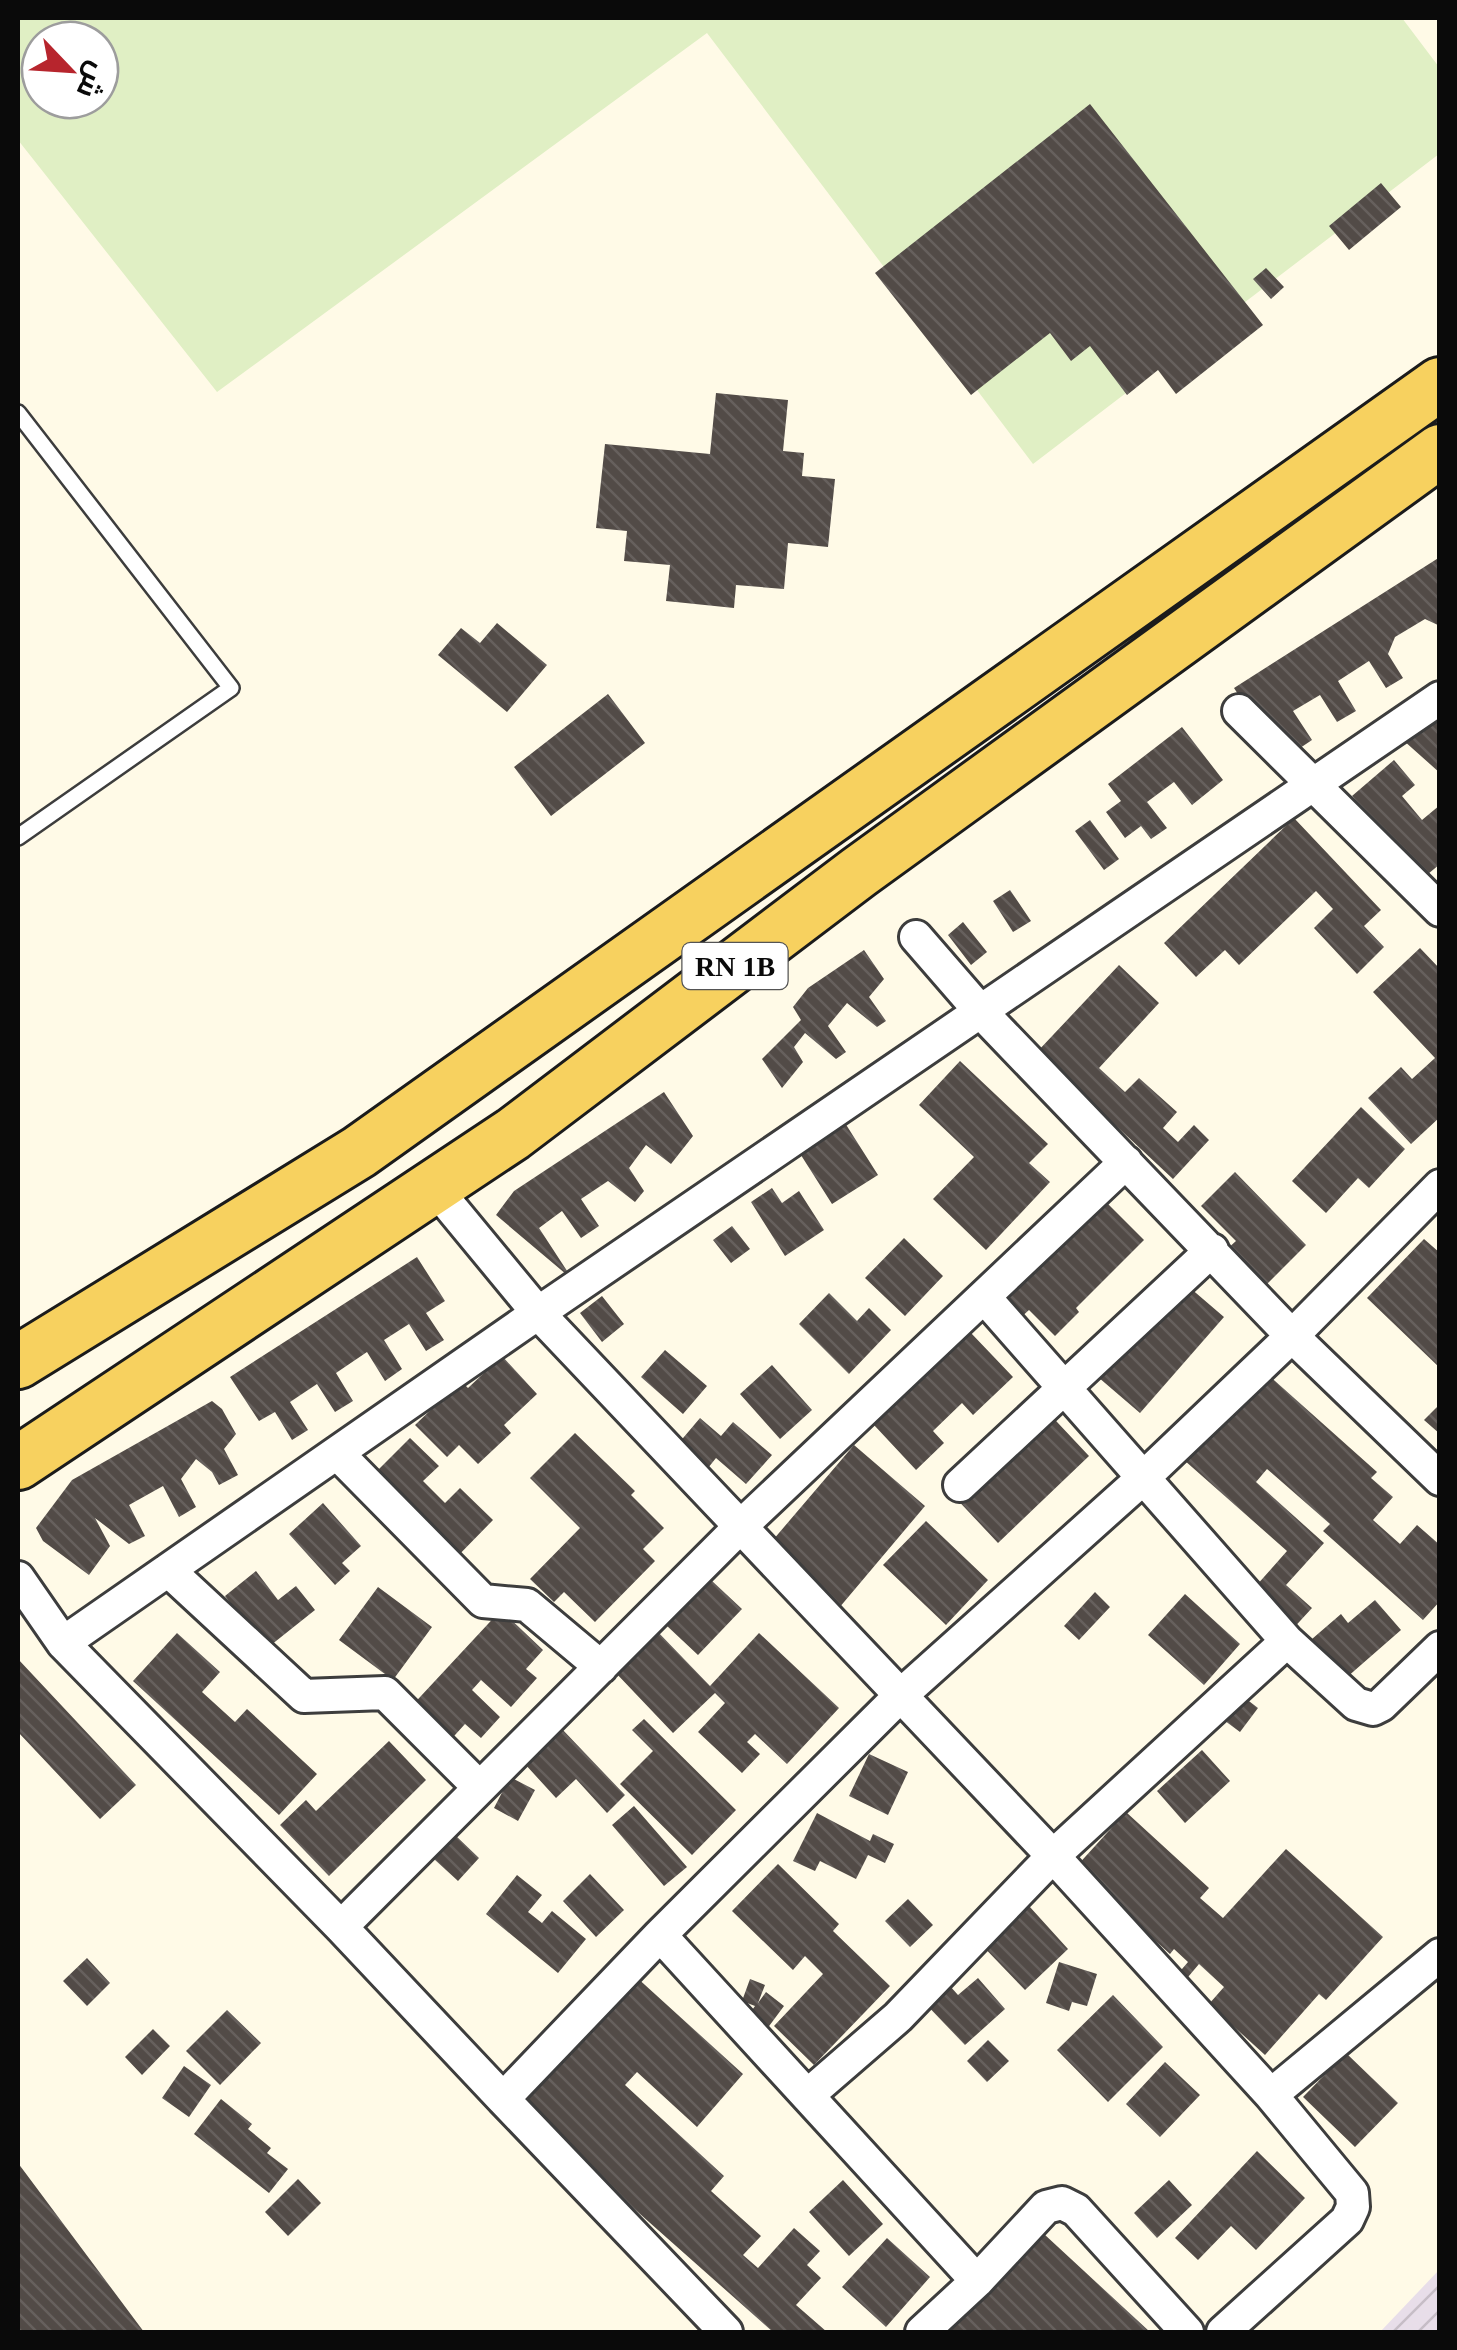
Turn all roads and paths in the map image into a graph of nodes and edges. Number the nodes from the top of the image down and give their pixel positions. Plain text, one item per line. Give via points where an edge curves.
1 (1440, 384) edge
2 (18, 414) edge
3 (1440, 451) edge
4 (1440, 698) edge
5 (1240, 711) dead end
6 (1313, 785) junction
7 (18, 837) edge
8 (1440, 910) edge
9 (916, 937) dead end
10 (980, 1012) junction
11 (1126, 1162) junction
12 (1440, 1186) edge
13 (434, 1188) junction
14 (1212, 1250) junction
15 (985, 1298) junction
16 (538, 1313) junction
17 (1292, 1336) junction
18 (18, 1362) edge
19 (1066, 1389) junction
20 (337, 1453) junction
21 (18, 1463) edge
22 (1142, 1479) junction
23 (1440, 1479) edge
24 (960, 1485) dead end
25 (740, 1527) junction
26 (168, 1570) junction
27 (18, 1578) edge
28 (1287, 1640) junction
29 (63, 1643) junction
30 (1440, 1648) edge
31 (600, 1667) junction
32 (900, 1696) junction
33 (479, 1787) junction
34 (1054, 1856) junction
35 (341, 1927) junction
36 (660, 1935) junction
37 (1440, 1955) edge
38 (808, 2095) junction
39 (1271, 2096) junction
40 (503, 2100) junction
41 (977, 2282) junction
42 (726, 2332) edge
43 (922, 2332) edge
44 (1187, 2332) edge
45 (1223, 2332) edge

1 - 18 main road, RN 1B via 359,1152
2 - 7 lane via 231,688
3 - 13 main road, RN 1B
4 - 6 street
5 - 6 street
6 - 8 street
6 - 10 street
9 - 10 street
10 - 11 street
10 - 16 street
11 - 14 street
11 - 15 street
12 - 17 street
13 - 16 street
13 - 21 main road, RN 1B
14 - 17 street
14 - 19 street
15 - 19 street
15 - 25 street
16 - 20 street
16 - 25 street
17 - 22 street
17 - 23 street
19 - 22 street
19 - 24 street
20 - 26 street
20 - 31 street via 482,1601 527,1604
22 - 28 street
22 - 32 street
25 - 31 street
25 - 32 street
26 - 29 street
26 - 33 street via 304,1696 385,1694
27 - 29 street
28 - 30 street via 1356,1704 1374,1709
28 - 34 street
29 - 35 street
31 - 33 street
32 - 34 street
32 - 36 street
33 - 35 street
34 - 38 street via 898,2017
34 - 39 street
35 - 40 street
36 - 38 street
36 - 40 street
37 - 39 street
38 - 41 street
39 - 45 street via 1352,2193 1353,2207 1347,2220
40 - 42 street
41 - 43 street
41 - 44 street via 1046,2207 1062,2203 1076,2210

